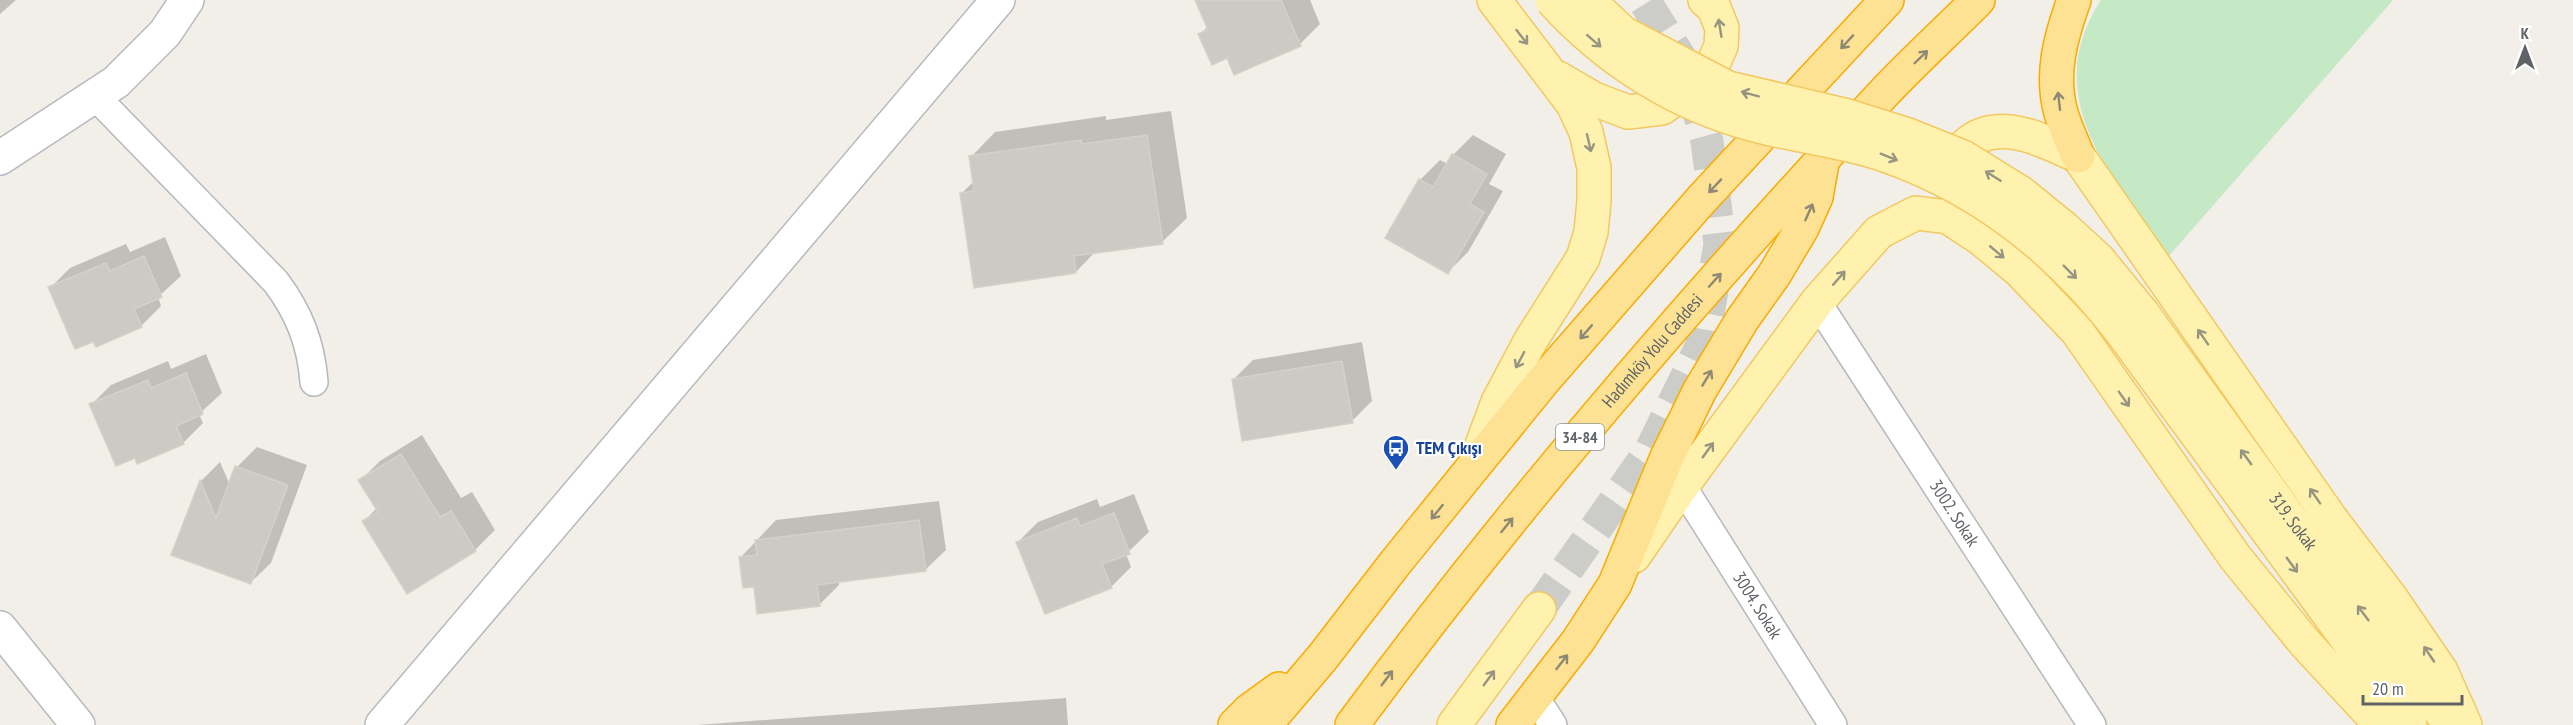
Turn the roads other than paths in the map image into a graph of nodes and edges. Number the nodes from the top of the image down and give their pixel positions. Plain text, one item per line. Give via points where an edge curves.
1 (187, 0) edge
2 (998, 0) edge
3 (1494, 0) edge
4 (1552, 0) edge
5 (1588, 0) edge
6 (1705, 0) edge
7 (1887, 0) edge
8 (1978, 0) edge
9 (2074, 0) edge
10 (1551, 74) junction
11 (95, 96) junction
12 (2078, 156) junction
13 (0, 158) edge
14 (1823, 161) junction
15 (1948, 217) junction
16 (1817, 302) junction
17 (2132, 323) junction
18 (314, 382) dead end
19 (1474, 467) junction
20 (1682, 486) junction
21 (1615, 584) junction
22 (1539, 609) tunnel mouth
23 (0, 628) edge
24 (1322, 658) junction
25 (1535, 697) junction
26 (78, 725) edge
27 (382, 725) edge
28 (1235, 725) edge
29 (1265, 725) edge
30 (1352, 725) edge
31 (1454, 725) edge
32 (1513, 725) edge
33 (1553, 725) edge
34 (1833, 725) edge
35 (2091, 725) edge
36 (2381, 725) edge
37 (2410, 725) edge
38 (2451, 725) edge
39 (2464, 725) edge

1 - 11 street via 165,33 116,82
2 - 27 street
3 -> 10 main road
4 -> 17 main road, bridge via 1613,58 1705,109 1756,126 1880,154 1951,184 2006,217 2055,256 2091,293
17 -> 5 main road, bridge via 2098,259 2021,193 1963,158 1844,115 1728,88 1623,33
10 -> 6 main road via 1594,99 1628,112 1662,108 1709,73 1721,46 1722,28 1714,8
7 -> 19 highway via 1701,200 1544,380
14 -> 8 highway, Hadımköy Yolu Caddesi / 34-84 via 1884,93
12 -> 9 highway via 2061,112 2056,79 2060,40
10 -> 19 main road via 1574,104 1586,132 1594,168 1591,232 1583,258 1531,340 1498,402
11 - 13 street
11 - 18 street via 276,282 305,331
12 - 15 main road via 2038,138 2002,130 1972,138 1949,165 1942,193
39 -> 12 main road via 2441,671
21 -> 14 highway via 1667,457 1700,390 1802,228 1816,197
30 -> 14 highway, Hadımköy Yolu Caddesi / 34-84 via 1454,590 1556,466 1692,304
16 -> 15 main road via 1880,232 1916,213
15 -> 36 main road via 2019,270 2077,331 2235,557 2305,643
20 -> 16 main road
16 - 35 street, 3002. Sokak
17 -> 37 main road, 319. Sokak
38 -> 17 main road, 319. Sokak
19 -> 24 highway
20 - 21 main road
20 - 34 street, 3004. Sokak
25 -> 21 highway
31 -> 22 main road
23 - 26 street
24 - 28 highway
24 - 29 highway
25 - 32 highway
25 - 33 street

